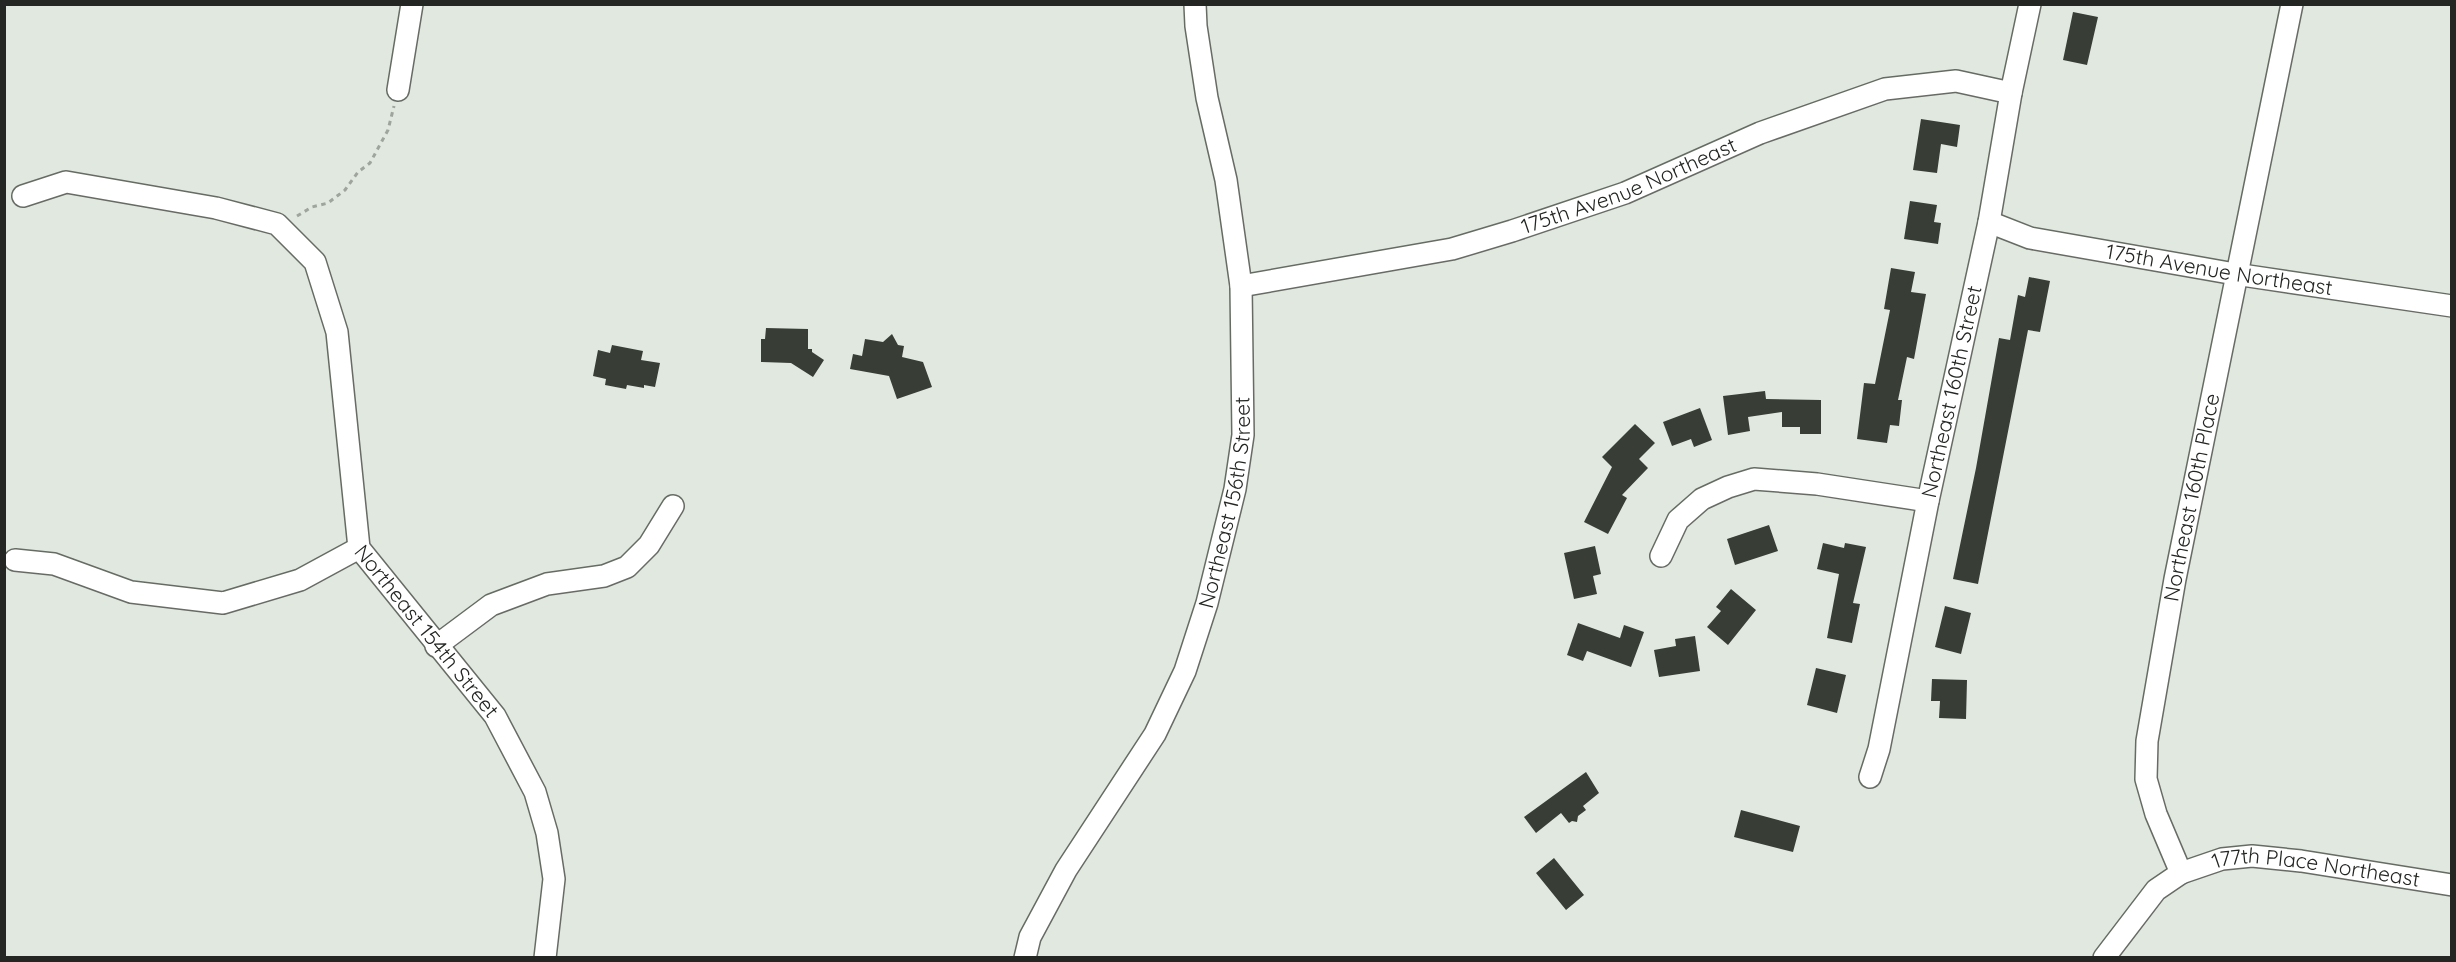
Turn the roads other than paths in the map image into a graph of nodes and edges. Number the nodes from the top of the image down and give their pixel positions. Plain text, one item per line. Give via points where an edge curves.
1 (412, 4) edge
2 (1196, 4) edge
3 (2030, 4) edge
4 (2292, 4) edge
5 (398, 90) road end
6 (2011, 93) junction
7 (23, 196) dead end
8 (1989, 222) junction
9 (2235, 274) junction
10 (1241, 286) junction
11 (2451, 306) edge
12 (1928, 501) junction
13 (673, 506) dead end
14 (358, 548) junction
15 (1661, 556) dead end
16 (15, 560) dead end
17 (436, 646) junction
18 (1870, 777) dead end
19 (2181, 873) junction
20 (2451, 885) edge
21 (545, 957) edge
22 (1025, 957) edge
23 (2104, 957) edge

1 - 5 street
2 - 10 street, Northeast 156th Street via 1207,98 1226,180
3 - 6 street, Northeast 160th Street
4 - 9 street, Northeast 160th Place
6 - 8 street, Northeast 160th Street
6 - 10 street, 175th Avenue Northeast via 1956,81 1885,89 1760,133 1625,193 1512,231 1452,249
7 - 14 street, Northeast 154th Street via 66,182 216,208 277,224 315,262 337,332
8 - 9 street, 175th Avenue Northeast via 2030,238
8 - 12 street, Northeast 160th Street
9 - 11 street, 175th Avenue Northeast
9 - 19 street, Northeast 160th Place via 2147,741 2146,779
10 - 22 street, Northeast 156th Street via 1243,435 1232,500 1185,671 1155,734 1066,870 1030,937
12 - 15 street via 1755,479 1702,499 1678,520
12 - 18 street, Northeast 160th Street via 1879,749
13 - 17 street via 649,545 627,567 604,576 548,584 490,604
14 - 16 street via 300,580 223,603 131,592 54,564
14 - 17 street, Northeast 154th Street
17 - 21 street, Northeast 154th Street via 495,716 535,792 554,879
19 - 20 street, 177th Place Northeast via 2222,859 2252,856
19 - 23 street via 2156,890

